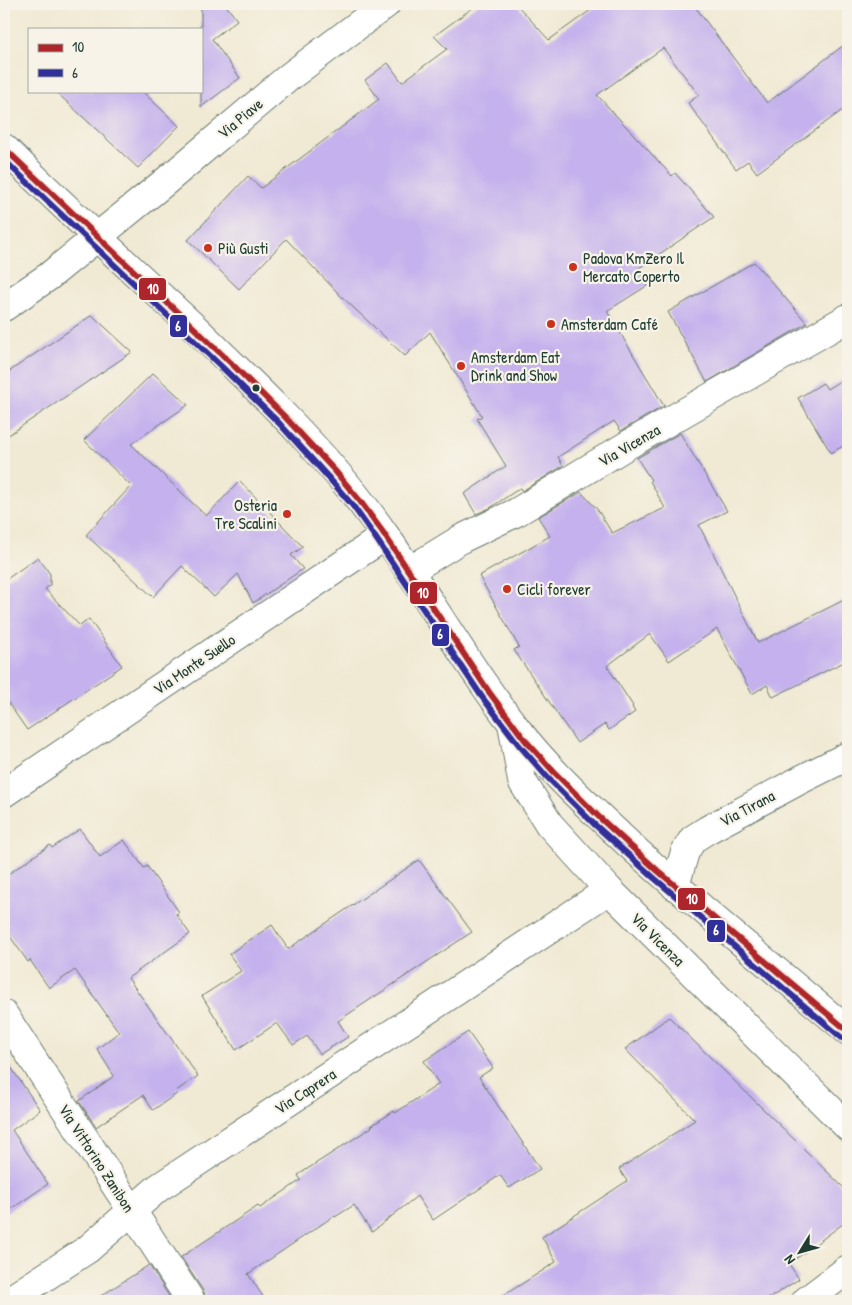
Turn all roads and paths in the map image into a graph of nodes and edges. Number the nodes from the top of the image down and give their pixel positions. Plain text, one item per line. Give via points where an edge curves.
1 (386, 4) edge
2 (4, 148) edge
3 (98, 237) junction
4 (4, 307) edge
5 (848, 318) edge
6 (386, 536) junction
7 (409, 571) junction
8 (512, 723) junction
9 (848, 756) edge
10 (4, 793) edge
11 (675, 886) junction
12 (609, 890) junction
13 (4, 1015) edge
14 (848, 1031) edge
15 (848, 1127) edge
16 (132, 1212) junction
17 (848, 1268) edge
18 (8, 1301) edge
19 (191, 1301) edge
20 (806, 1301) edge

1 - 3 street, Via Piave via 289,77
2 - 3 street, Via Vicenza
3 - 4 street, Via Piave
3 - 6 street, Via Vicenza via 307,439 355,493
5 - 7 street, Via Vicenza via 517,512 460,538
6 - 7 street, Via Vicenza
6 - 10 street, Via Monte Suello
7 - 8 street, Via Vicenza
8 - 11 street, Via Vicenza via 577,796
8 - 12 street, Via Vicenza via 522,781 549,824
9 - 11 street, Via Tirana via 693,839 685,852
11 - 14 street, Via Vicenza
12 - 15 street, Via Vicenza
12 - 16 street, Via Caprera via 158,1188
13 - 16 street, Via Vittorino Zanibon
16 - 18 street, Via Caprera via 88,1248
16 - 19 street, Via Vittorino Zanibon
17 - 20 street

